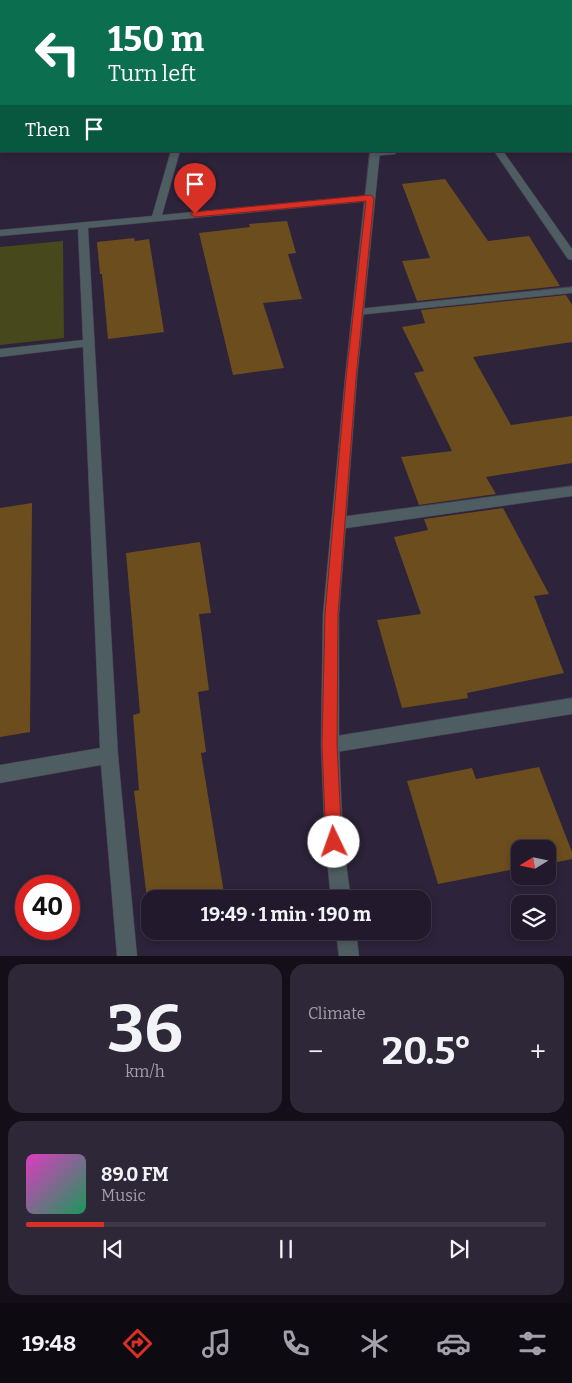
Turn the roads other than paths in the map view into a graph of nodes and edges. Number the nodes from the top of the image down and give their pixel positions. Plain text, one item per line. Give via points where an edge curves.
1 (176, 152) edge
2 (375, 152) edge
3 (499, 152) edge
4 (370, 198) junction
5 (156, 218) junction
6 (83, 226) junction
7 (0, 233) edge
8 (572, 257) edge
9 (572, 290) edge
10 (358, 312) junction
11 (89, 344) junction
12 (0, 353) edge
13 (572, 491) edge
14 (340, 523) junction
15 (572, 706) edge
16 (330, 745) junction
17 (109, 755) junction
18 (0, 774) edge
19 (340, 890) edge
20 (347, 940) edge
21 (127, 956) edge
22 (349, 956) edge

1 - 5 street
2 - 4 street
3 - 8 street
4 - 5 street
4 - 10 street
5 - 6 street
6 - 7 street
6 - 11 street
9 - 10 street
10 - 14 street
11 - 12 street
11 - 17 street
13 - 14 street
14 - 16 street via 331,614
15 - 16 street
16 - 19 street via 334,842
17 - 18 street
17 - 21 street
20 - 22 street

